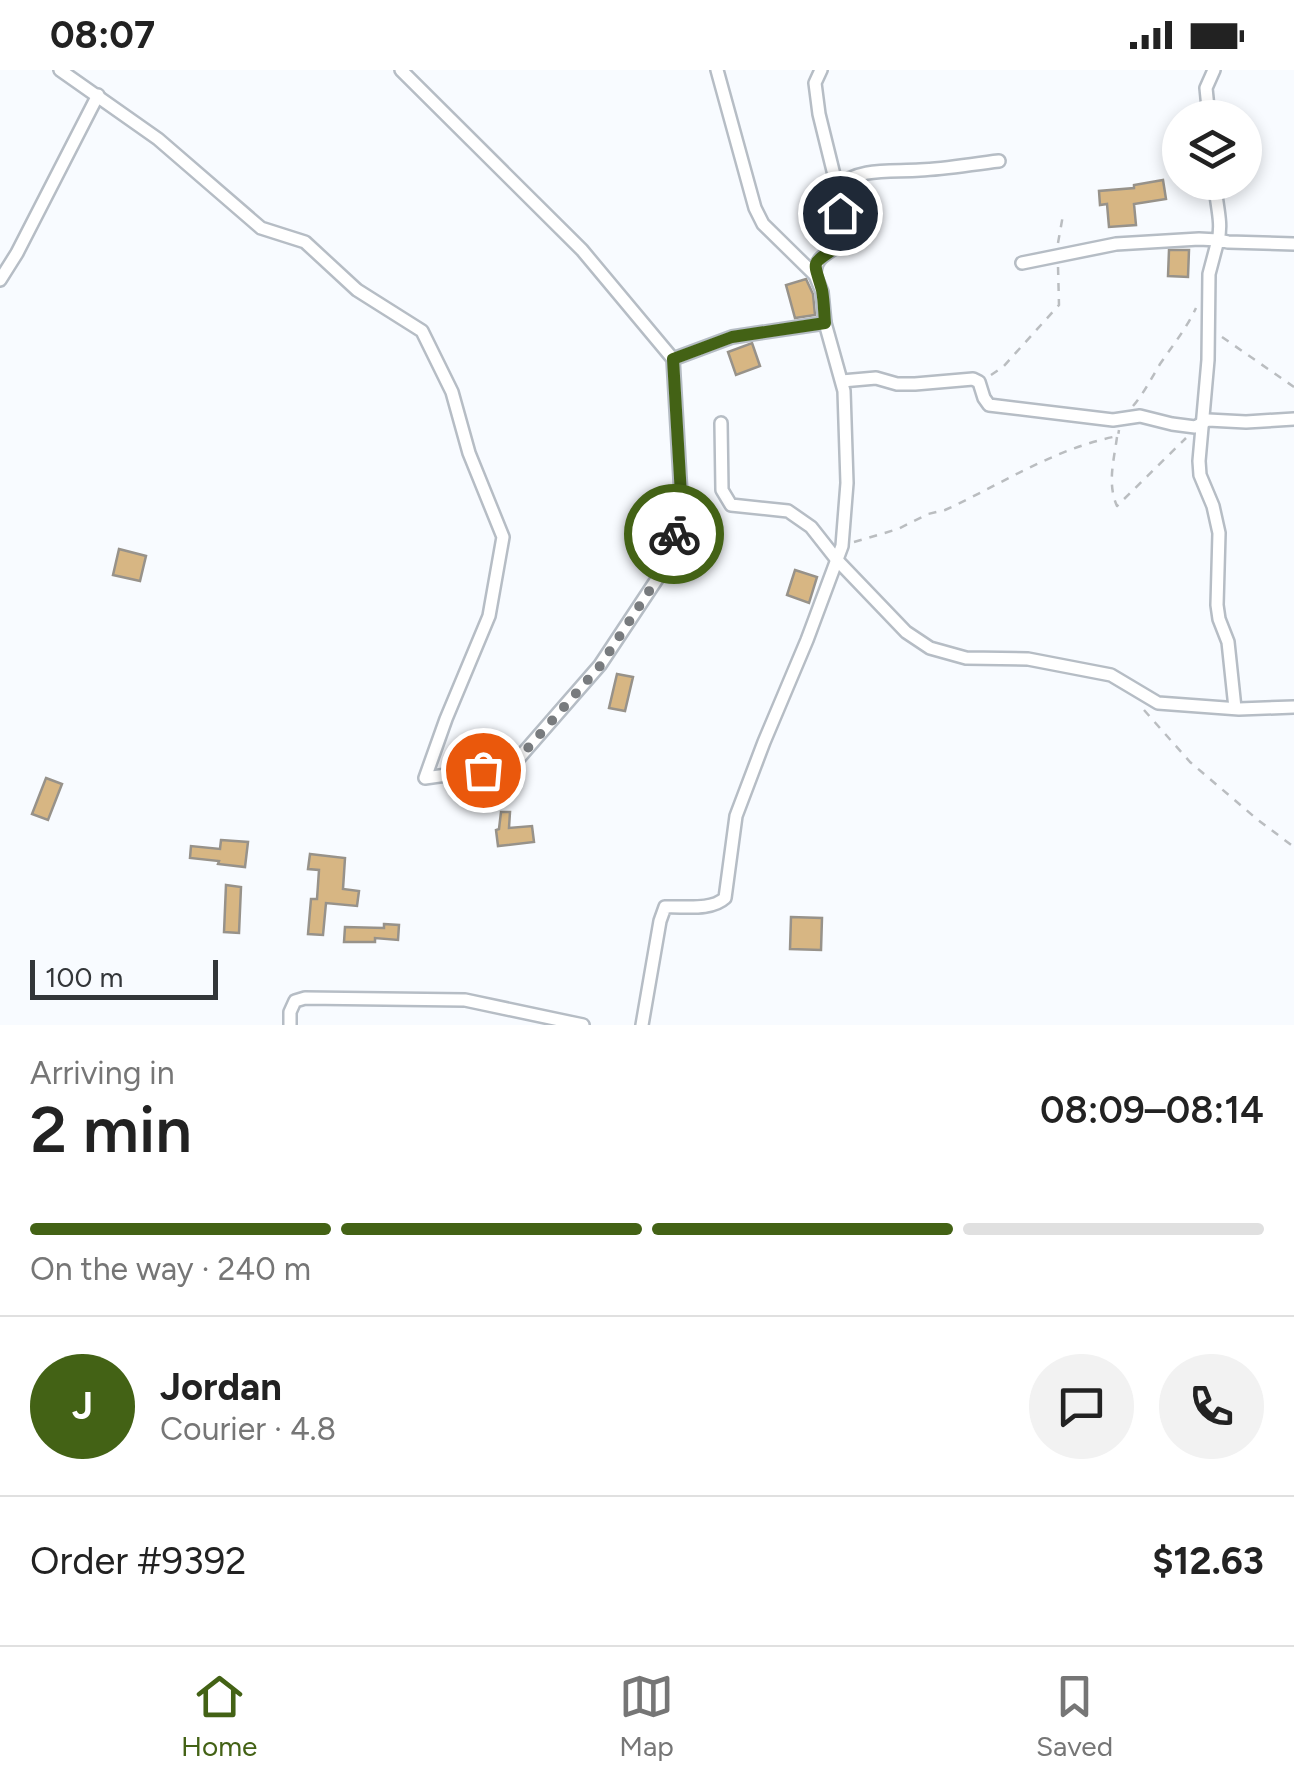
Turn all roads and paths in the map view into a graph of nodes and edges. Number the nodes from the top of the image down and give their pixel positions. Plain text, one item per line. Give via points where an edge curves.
1 (60, 70) edge
2 (401, 70) edge
3 (718, 70) edge
4 (821, 70) edge
5 (1214, 70) edge
6 (98, 96) junction
7 (1207, 100) edge
8 (998, 161) dead end
9 (836, 188) junction
10 (1215, 200) edge
11 (1063, 216) dead end
12 (1218, 240) junction
13 (1294, 244) edge
14 (1059, 254) junction
15 (1022, 262) dead end
16 (816, 275) junction
17 (0, 280) edge
18 (1209, 292) junction
19 (825, 323) junction
20 (1209, 328) junction
21 (673, 359) junction
22 (842, 382) junction
23 (979, 382) junction
24 (1294, 386) edge
25 (1122, 419) junction
26 (1294, 419) edge
27 (721, 423) dead end
28 (1202, 423) junction
29 (1118, 436) junction
30 (842, 546) junction
31 (837, 560) junction
32 (1136, 689) junction
33 (1294, 707) edge
34 (1234, 708) junction
35 (1294, 847) edge
36 (290, 1025) edge
37 (584, 1025) edge
38 (642, 1025) edge

1 - 6 street
2 - 21 street via 582,250
3 - 16 street via 755,208
4 - 9 street via 815,84
5 - 7 street
6 - 17 street
6 - 21 street via 261,228 305,242 357,290 422,331 452,392 468,452 504,537 489,616 425,778 512,766 600,666 659,576 682,512
8 - 9 street via 866,173
9 - 16 street via 838,246 819,258
10 - 12 street
11 - 14 path
12 - 13 street
12 - 14 street
12 - 18 street
14 - 15 street
14 - 23 path via 1059,305 1003,367
16 - 19 street
18 - 20 street
18 - 25 path
19 - 21 street via 732,337
19 - 22 street
20 - 24 path
20 - 28 street
22 - 23 street
22 - 30 street
23 - 25 street via 989,406
25 - 28 street
25 - 29 path
26 - 28 street
27 - 31 street via 722,490 731,505 788,511 811,526
28 - 29 path via 1117,506 1112,477
28 - 34 street via 1200,476 1219,533 1216,604 1228,642
29 - 30 path via 1065,451 945,510
30 - 31 street
31 - 32 street via 930,648 1111,675
31 - 38 street via 736,816 725,898 710,906 665,907
32 - 34 street via 1158,703
32 - 35 path via 1144,711 1190,762
33 - 34 street
36 - 37 street via 295,1001 305,998 465,1000

